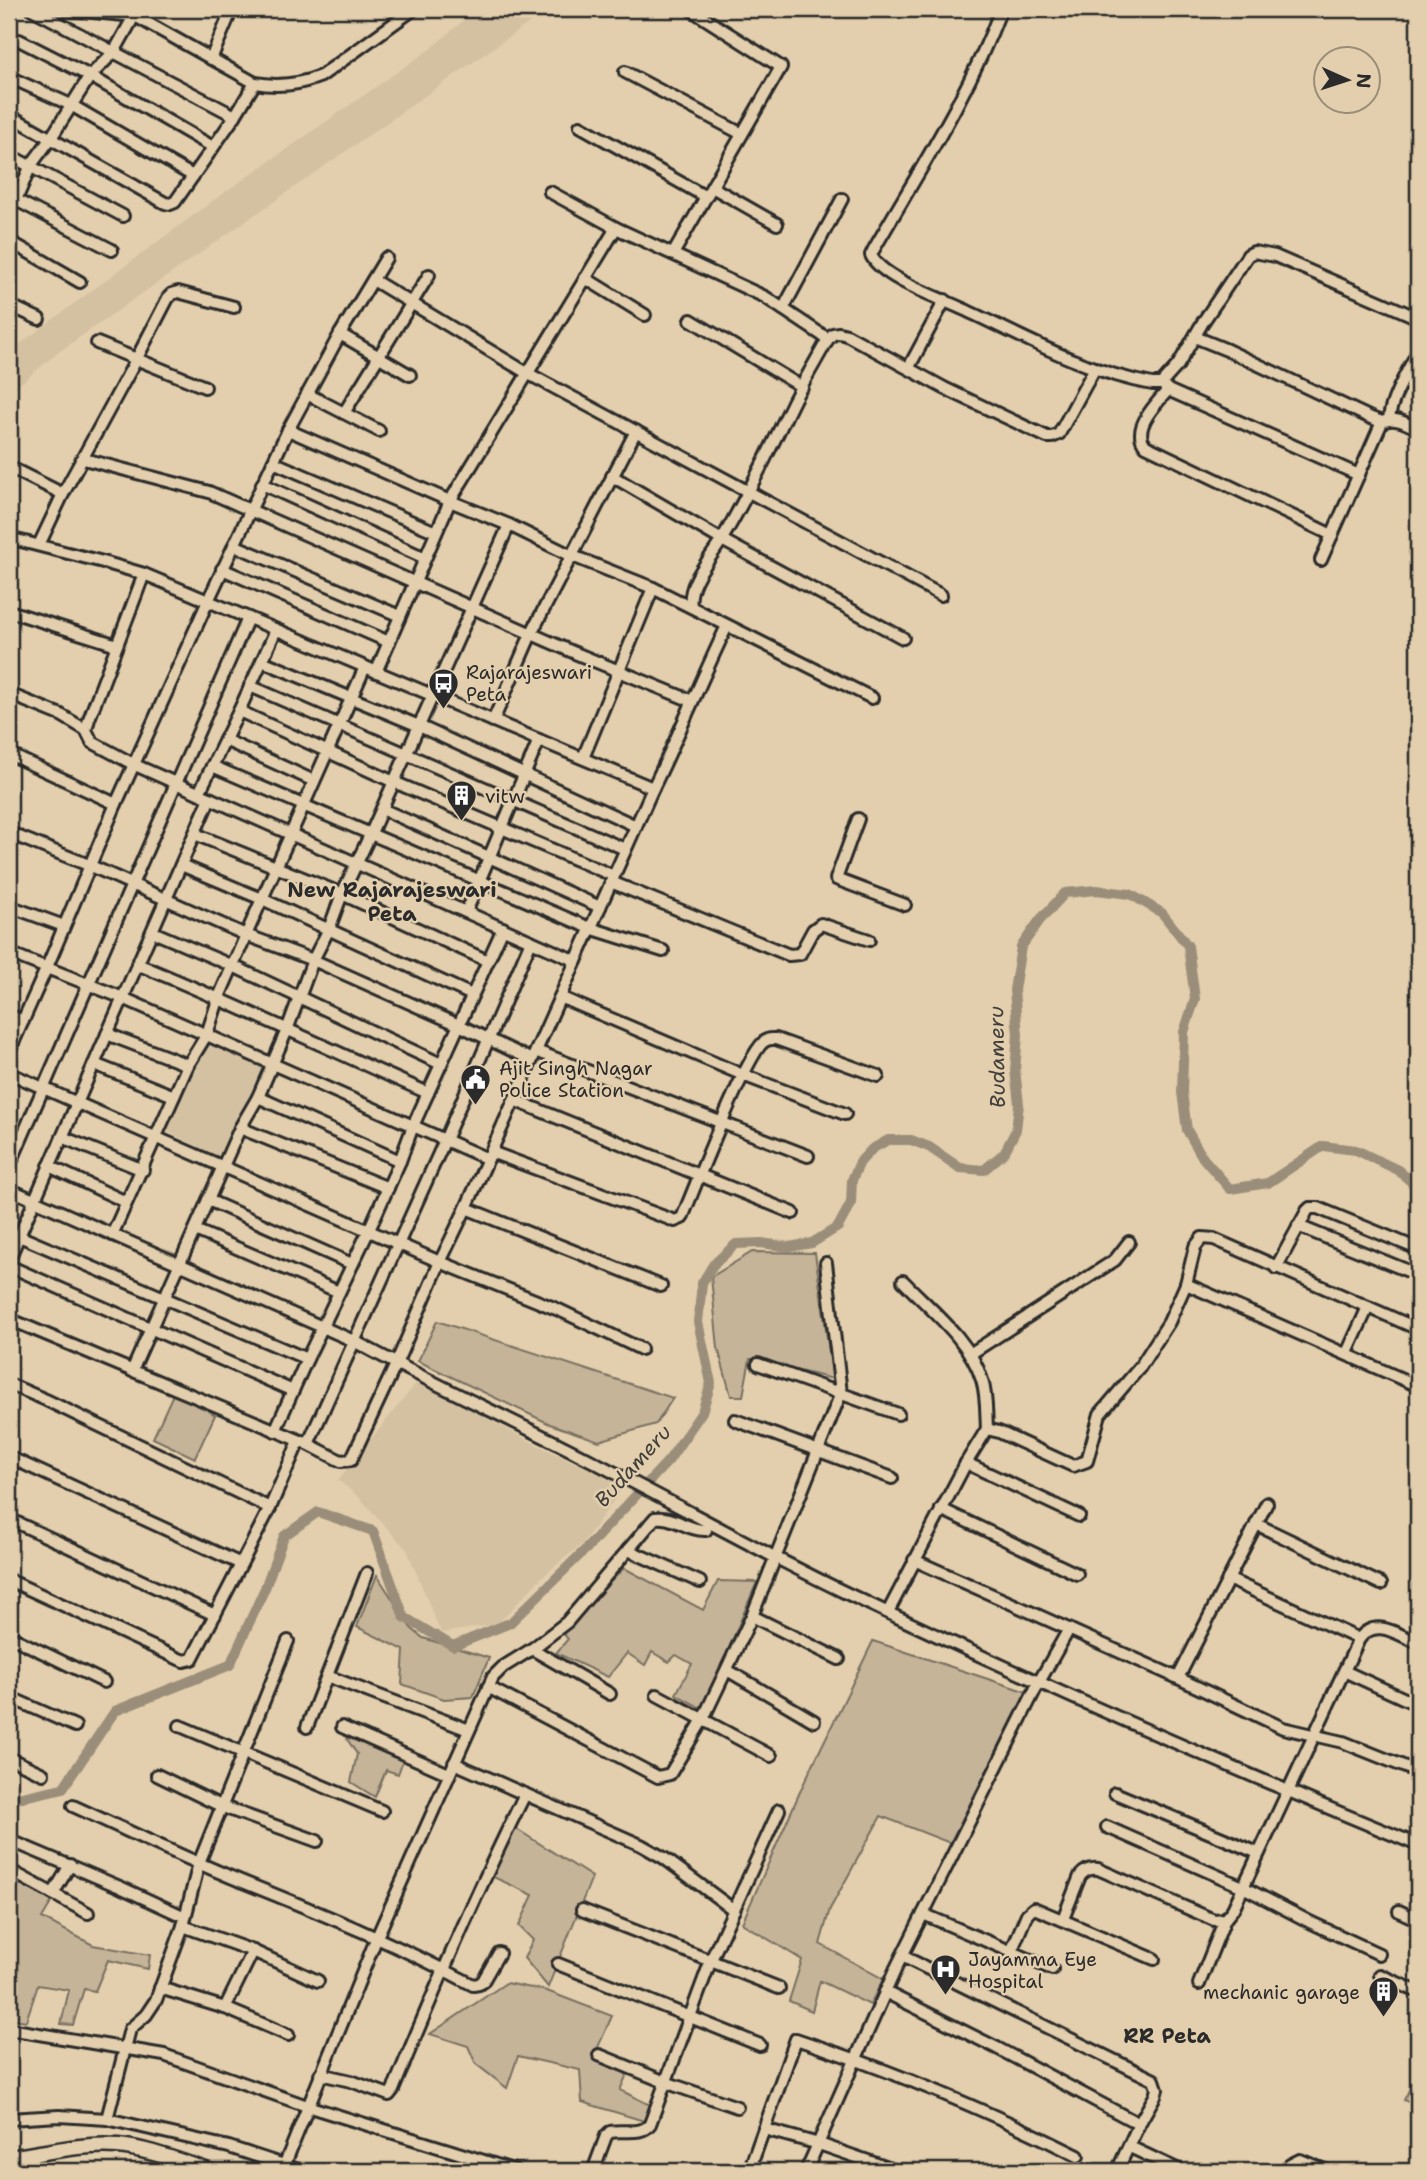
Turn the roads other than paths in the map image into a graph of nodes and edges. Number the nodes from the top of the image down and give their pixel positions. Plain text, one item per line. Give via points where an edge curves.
1 (32, 9) edge
2 (61, 9) edge
3 (230, 9) edge
4 (414, 9) edge
5 (690, 9) edge
6 (1001, 9) edge
7 (136, 13) edge
8 (19, 40) dead end
9 (114, 52) junction
10 (211, 59) junction
11 (625, 72) dead end
12 (90, 76) junction
13 (9, 77) edge
14 (255, 83) junction
15 (71, 105) junction
16 (9, 115) edge
17 (235, 116) junction
18 (580, 126) dead end
19 (742, 134) junction
20 (51, 138) junction
21 (213, 147) junction
22 (9, 155) edge
23 (31, 165) junction
24 (193, 176) junction
25 (550, 192) dead end
26 (709, 192) junction
27 (12, 198) edge
28 (842, 200) dead end
29 (123, 216) dead end
30 (777, 224) dead end
31 (616, 228) junction
32 (9, 241) edge
33 (112, 250) dead end
34 (673, 254) junction
35 (386, 258) dead end
36 (429, 275) dead end
37 (585, 278) junction
38 (373, 280) junction
39 (80, 282) dead end
40 (945, 300) junction
41 (412, 303) junction
42 (9, 305) edge
43 (234, 307) dead end
44 (783, 309) junction
45 (645, 315) dead end
46 (1418, 318) edge
47 (39, 319) dead end
48 (691, 320) dead end
49 (340, 334) junction
50 (1195, 337) junction
51 (828, 339) junction
52 (97, 343) dead end
53 (1417, 356) edge
54 (380, 357) junction
55 (136, 360) junction
56 (909, 367) junction
57 (1095, 368) junction
58 (527, 373) junction
59 (410, 375) dead end
60 (205, 387) dead end
61 (802, 387) junction
62 (1165, 387) junction
63 (307, 394) junction
64 (344, 414) junction
65 (1385, 421) junction
66 (1418, 429) edge
67 (288, 430) junction
68 (379, 431) dead end
69 (636, 431) junction
70 (84, 459) junction
71 (273, 462) junction
72 (9, 467) edge
73 (1359, 475) junction
74 (612, 476) junction
75 (262, 484) junction
76 (748, 491) junction
77 (63, 495) junction
78 (450, 501) junction
79 (250, 511) junction
80 (509, 525) junction
81 (436, 532) junction
82 (1332, 535) junction
83 (9, 538) edge
84 (722, 540) junction
85 (39, 545) junction
86 (234, 545) junction
87 (570, 555) junction
88 (425, 558) junction
89 (1321, 560) dead end
90 (222, 569) junction
91 (144, 574) junction
92 (415, 582) junction
93 (653, 589) junction
94 (941, 596) dead end
95 (208, 601) junction
96 (691, 606) junction
97 (472, 608) junction
98 (9, 611) edge
99 (400, 616) junction
100 (248, 618) junction
101 (727, 626) junction
102 (276, 630) junction
103 (531, 634) junction
104 (903, 638) dead end
105 (389, 642) junction
106 (117, 645) junction
107 (262, 661) junction
108 (370, 669) junction
109 (619, 671) junction
110 (250, 686) junction
111 (9, 694) edge
112 (433, 695) junction
113 (351, 698) junction
114 (872, 698) dead end
115 (692, 701) junction
116 (239, 711) junction
117 (494, 721) junction
118 (338, 724) junction
119 (419, 726) junction
120 (86, 730) junction
121 (225, 740) junction
122 (538, 740) junction
123 (327, 752) junction
124 (407, 753) junction
125 (9, 754) edge
126 (583, 758) junction
127 (135, 765) junction
128 (212, 766) junction
129 (525, 775) junction
130 (314, 780) junction
131 (394, 782) junction
132 (176, 783) junction
133 (653, 788) junction
134 (199, 793) junction
135 (210, 798) junction
136 (513, 802) junction
137 (116, 804) junction
138 (303, 806) junction
139 (382, 809) junction
140 (858, 819) dead end
141 (636, 826) junction
142 (501, 829) junction
143 (9, 833) edge
144 (371, 833) junction
145 (195, 834) junction
146 (291, 834) junction
147 (625, 849) junction
148 (489, 857) junction
149 (357, 863) junction
150 (181, 865) junction
151 (91, 866) junction
152 (276, 867) junction
153 (612, 879) junction
154 (479, 881) junction
155 (132, 884) junction
156 (342, 894) junction
157 (165, 899) junction
158 (262, 899) junction
159 (905, 905) dead end
160 (9, 906) edge
161 (600, 907) junction
162 (466, 912) junction
163 (64, 926) junction
164 (503, 928) junction
165 (590, 928) junction
166 (329, 929) junction
167 (153, 932) junction
168 (246, 935) junction
169 (870, 940) dead end
170 (531, 941) junction
171 (663, 951) dead end
172 (9, 953) edge
173 (313, 960) junction
174 (488, 961) junction
175 (576, 961) junction
176 (136, 964) junction
177 (233, 966) junction
178 (47, 967) junction
179 (90, 984) junction
180 (472, 995) junction
181 (219, 997) junction
182 (560, 997) junction
183 (123, 998) junction
184 (299, 998) junction
185 (9, 1015) edge
186 (23, 1021) junction
187 (458, 1025) junction
188 (287, 1030) junction
189 (107, 1034) junction
190 (207, 1034) junction
191 (489, 1040) junction
192 (9, 1052) edge
193 (534, 1056) junction
194 (272, 1062) junction
195 (94, 1064) junction
196 (188, 1065) junction
197 (441, 1065) junction
198 (9, 1073) edge
199 (743, 1075) junction
200 (878, 1076) dead end
201 (43, 1089) junction
202 (428, 1093) junction
203 (174, 1096) junction
204 (258, 1097) junction
205 (514, 1100) junction
206 (76, 1104) junction
207 (845, 1114) dead end
208 (722, 1124) junction
209 (413, 1126) junction
210 (240, 1128) junction
211 (62, 1137) junction
212 (156, 1138) junction
213 (445, 1140) junction
214 (489, 1155) junction
215 (808, 1156) dead end
216 (400, 1161) junction
217 (49, 1166) junction
218 (223, 1166) junction
219 (9, 1167) edge
220 (142, 1170) junction
221 (700, 1175) junction
222 (388, 1188) junction
223 (9, 1189) edge
224 (208, 1200) junction
225 (34, 1201) junction
226 (126, 1202) junction
227 (466, 1208) junction
228 (793, 1213) dead end
229 (1298, 1226) junction
230 (195, 1230) junction
231 (369, 1230) junction
232 (112, 1235) junction
233 (19, 1236) junction
234 (1129, 1242) dead end
235 (398, 1244) junction
236 (1418, 1249) edge
237 (9, 1259) edge
238 (440, 1262) junction
239 (826, 1262) dead end
240 (179, 1264) junction
241 (352, 1264) junction
242 (9, 1266) edge
243 (1276, 1268) junction
244 (1418, 1275) edge
245 (902, 1281) dead end
246 (1186, 1283) junction
247 (661, 1286) dead end
248 (339, 1292) junction
249 (163, 1298) junction
250 (1368, 1307) junction
251 (9, 1319) edge
252 (323, 1327) junction
253 (150, 1329) junction
254 (1418, 1329) edge
255 (354, 1341) junction
256 (641, 1349) dead end
257 (1347, 1353) junction
258 (970, 1354) junction
259 (307, 1359) junction
260 (396, 1364) junction
261 (758, 1364) dead end
262 (132, 1371) junction
263 (9, 1384) edge
264 (1418, 1386) edge
265 (293, 1391) junction
266 (841, 1394) junction
267 (898, 1414) dead end
268 (735, 1420) dead end
269 (987, 1429) junction
270 (275, 1431) junction
271 (304, 1443) junction
272 (818, 1452) junction
273 (9, 1457) edge
274 (966, 1463) junction
275 (892, 1478) dead end
276 (1267, 1503) dead end
277 (270, 1508) junction
278 (941, 1509) junction
279 (1079, 1516) dead end
280 (9, 1519) edge
281 (1256, 1524) junction
282 (707, 1525) junction
283 (628, 1550) junction
284 (776, 1556) junction
285 (914, 1560) junction
286 (241, 1563) junction
287 (367, 1573) dead end
288 (1077, 1574) dead end
289 (1228, 1579) junction
290 (9, 1580) edge
291 (700, 1582) dead end
292 (1381, 1584) dead end
293 (888, 1612) junction
294 (215, 1615) junction
295 (752, 1616) junction
296 (1069, 1629) junction
297 (9, 1636) edge
298 (1359, 1639) junction
299 (288, 1641) dead end
300 (1418, 1643) edge
301 (532, 1649) junction
302 (839, 1659) dead end
303 (727, 1671) junction
304 (1344, 1671) junction
305 (327, 1676) junction
306 (1178, 1678) junction
307 (104, 1682) dead end
308 (1039, 1682) junction
309 (488, 1687) junction
310 (610, 1694) dead end
311 (657, 1695) dead end
312 (9, 1697) edge
313 (1418, 1704) edge
314 (702, 1721) junction
315 (814, 1721) dead end
316 (75, 1726) dead end
317 (180, 1726) dead end
318 (307, 1727) dead end
319 (342, 1727) dead end
320 (469, 1730) junction
321 (1313, 1735) junction
322 (244, 1753) junction
323 (771, 1756) dead end
324 (10, 1762) edge
325 (454, 1763) junction
326 (1418, 1772) edge
327 (43, 1774) dead end
328 (449, 1774) junction
329 (157, 1775) dead end
330 (1289, 1791) junction
331 (1115, 1793) dead end
332 (525, 1794) junction
333 (73, 1806) dead end
334 (223, 1807) junction
335 (779, 1810) dead end
336 (382, 1811) dead end
337 (1107, 1827) dead end
338 (9, 1840) edge
339 (317, 1841) dead end
340 (1418, 1845) edge
341 (1258, 1853) junction
342 (199, 1863) junction
343 (69, 1865) junction
344 (9, 1870) edge
345 (1243, 1887) junction
346 (53, 1894) junction
347 (582, 1910) dead end
348 (734, 1910) junction
349 (1399, 1911) dead end
350 (88, 1913) dead end
351 (923, 1914) junction
352 (1063, 1919) junction
353 (1225, 1919) junction
354 (1418, 1920) edge
355 (184, 1922) junction
356 (377, 1937) junction
357 (253, 1951) junction
358 (1011, 1952) junction
359 (499, 1953) dead end
360 (1379, 1954) dead end
361 (902, 1956) junction
362 (1154, 1959) dead end
363 (711, 1960) junction
364 (558, 1964) dead end
365 (443, 1969) junction
366 (1052, 1969) dead end
367 (1380, 1975) dead end
368 (318, 1982) dead end
369 (1199, 1984) dead end
370 (160, 1988) junction
371 (779, 1988) dead end
372 (885, 1992) junction
373 (1418, 1992) edge
374 (225, 2008) junction
375 (690, 2018) junction
376 (9, 2029) edge
377 (288, 2035) dead end
378 (760, 2045) dead end
379 (125, 2048) junction
380 (599, 2055) dead end
381 (855, 2058) junction
382 (320, 2074) junction
383 (665, 2082) junction
384 (307, 2106) junction
385 (737, 2107) dead end
386 (9, 2119) edge
387 (107, 2119) junction
388 (1139, 2124) junction
389 (764, 2130) junction
390 (819, 2144) junction
391 (1130, 2147) junction
392 (1078, 2157) dead end
393 (9, 2158) edge
394 (283, 2168) edge
395 (209, 2171) edge
396 (302, 2171) edge
397 (516, 2171) edge
398 (593, 2171) edge
399 (749, 2171) edge
400 (806, 2171) edge
401 (897, 2171) edge
402 (1117, 2171) edge
403 (1181, 2171) edge
404 (1288, 2171) edge
405 (1328, 2171) edge

1 - 9 street
2 - 7 street
3 - 10 street
4 - 14 street via 321,76 277,87
5 - 19 street via 781,67
6 - 40 street via 967,85 871,255 891,274
7 - 9 street
7 - 10 street
8 - 12 street
9 - 12 street
9 - 17 street
10 - 14 street
11 - 19 street
12 - 15 street
12 - 21 street
13 - 15 street
14 - 17 street
15 - 20 street
15 - 24 street
16 - 20 street
17 - 21 street
18 - 26 street
19 - 26 street
20 - 23 street
20 - 24 street via 165,203 175,202
21 - 24 street
22 - 23 street
23 - 27 street
23 - 29 street
25 - 31 street
26 - 30 street
26 - 34 street
27 - 33 street
28 - 44 street
31 - 34 street
31 - 37 street
32 - 39 street
34 - 44 street
35 - 38 street
36 - 41 street
37 - 45 street
37 - 58 street
38 - 41 street
38 - 49 street
40 - 56 street
40 - 57 street
41 - 54 street
41 - 58 street
42 - 47 street
43 - 55 street via 172,293
44 - 51 street
46 - 50 street via 1275,256 1254,252
48 - 61 street
49 - 54 street
49 - 63 street
50 - 62 street
50 - 65 street
51 - 56 street via 839,332
51 - 61 street
52 - 55 street
53 - 65 street
54 - 59 street
54 - 64 street
55 - 60 street
55 - 70 street
56 - 57 street via 1047,437 1059,434
57 - 62 street
58 - 69 street
58 - 78 street
61 - 76 street
62 - 73 street
62 - 82 street via 1145,421 1140,437 1146,446
63 - 64 street
63 - 67 street
64 - 68 street
65 - 66 street via 1398,420
65 - 73 street
67 - 71 street
67 - 78 street
69 - 74 street
69 - 76 street
70 - 77 street
70 - 79 street via 209,492
71 - 75 street
71 - 81 street
72 - 77 street
73 - 82 street
74 - 84 street
74 - 87 street
75 - 79 street
75 - 88 street
76 - 84 street
76 - 94 street
77 - 85 street
78 - 80 street
78 - 81 street
79 - 86 street
79 - 92 street
80 - 87 street
80 - 97 street
81 - 88 street
82 - 89 street
83 - 85 street
84 - 96 street via 692,588
84 - 104 street
85 - 91 street
86 - 90 street
86 - 99 street
87 - 93 street
87 - 103 street
88 - 92 street
90 - 95 street
90 - 105 street
91 - 95 street
91 - 106 street
92 - 97 street
92 - 99 street
93 - 96 street
93 - 109 street
95 - 100 street
95 - 127 street
96 - 101 street
97 - 103 street
97 - 112 street
98 - 106 street
99 - 105 street
100 - 102 street
100 - 132 street
101 - 114 street
101 - 115 street
102 - 107 street
102 - 108 street
103 - 109 street
103 - 117 street
105 - 108 street
106 - 120 street
107 - 110 street
107 - 113 street
108 - 112 street
108 - 113 street
109 - 115 street
109 - 126 street
110 - 116 street
110 - 118 street
111 - 120 street
112 - 117 street
112 - 119 street
113 - 118 street
113 - 119 street
115 - 133 street
116 - 121 street
116 - 123 street
117 - 122 street
118 - 123 street
118 - 124 street
119 - 124 street
119 - 129 street
120 - 127 street via 92,742
121 - 128 street
121 - 130 street
122 - 126 street
122 - 129 street
123 - 130 street
123 - 131 street
124 - 131 street
124 - 136 street
125 - 137 street
126 - 133 street
127 - 132 street
127 - 137 street
128 - 134 street
128 - 138 street
129 - 136 street
129 - 141 street
130 - 138 street
131 - 139 street
131 - 142 street
132 - 134 street
132 - 155 street
133 - 141 street
134 - 135 street
135 - 145 street
135 - 146 street
136 - 142 street
136 - 147 street
137 - 151 street
138 - 144 street
138 - 146 street
139 - 144 street
139 - 148 street
140 - 159 street via 836,879
141 - 147 street
142 - 148 street
142 - 153 street
143 - 151 street
144 - 149 street
144 - 154 street
145 - 150 street
145 - 152 street
146 - 149 street
146 - 152 street
147 - 153 street
148 - 154 street
148 - 161 street
149 - 156 street
149 - 162 street
150 - 157 street
150 - 158 street
151 - 155 street
151 - 163 street
152 - 156 street
152 - 158 street
153 - 161 street
153 - 169 street via 789,955 800,954 821,924
154 - 162 street
154 - 165 street
155 - 157 street
155 - 179 street
156 - 166 street
156 - 174 street
157 - 167 street
157 - 168 street
158 - 166 street
158 - 168 street
160 - 163 street
161 - 165 street
162 - 164 street
163 - 178 street
164 - 170 street
164 - 174 street
165 - 171 street
165 - 175 street
166 - 173 street
166 - 180 street
167 - 176 street
167 - 177 street
168 - 173 street
168 - 177 street
170 - 175 street
170 - 191 street
172 - 178 street
173 - 184 street
173 - 187 street
174 - 180 street
175 - 182 street
176 - 181 street
176 - 183 street
177 - 181 street
177 - 184 street
178 - 179 street
178 - 186 street
179 - 183 street
179 - 201 street
180 - 187 street
181 - 188 street
181 - 190 street
182 - 193 street
182 - 199 street
183 - 189 street
183 - 190 street
184 - 188 street
184 - 197 street
185 - 186 street
186 - 192 street
187 - 191 street
187 - 197 street
188 - 194 street
188 - 202 street
189 - 195 street
189 - 196 street
190 - 194 street
190 - 196 street
191 - 193 street
191 - 213 street
193 - 205 street
193 - 208 street
194 - 204 street
194 - 209 street
195 - 203 street
195 - 206 street
196 - 203 street
197 - 202 street
198 - 201 street
199 - 200 street via 759,1046 776,1039
199 - 207 street
199 - 208 street
201 - 206 street
201 - 219 street
202 - 209 street
203 - 212 street
204 - 210 street
204 - 216 street
205 - 214 street
205 - 221 street
206 - 211 street
206 - 212 street
208 - 215 street
208 - 221 street
209 - 213 street
209 - 216 street
210 - 218 street
210 - 222 street
211 - 217 street
211 - 220 street
212 - 218 street
212 - 220 street
213 - 214 street
213 - 235 street
214 - 221 street via 675,1221 682,1218
214 - 227 street
216 - 222 street
217 - 225 street
217 - 226 street
218 - 224 street
218 - 231 street
220 - 226 street
221 - 228 street
222 - 231 street
223 - 225 street
224 - 230 street
224 - 241 street
225 - 232 street
225 - 233 street
226 - 232 street
227 - 238 street
227 - 247 street
229 - 236 street via 1314,1207
229 - 243 street
229 - 244 street
230 - 240 street
230 - 248 street
231 - 235 street
231 - 241 street
232 - 240 street
233 - 237 street
233 - 249 street
234 - 258 street via 1115,1260
235 - 238 street
235 - 255 street
238 - 256 street
238 - 260 street
239 - 266 street
240 - 249 street
240 - 252 street
241 - 248 street
242 - 253 street
243 - 246 street via 1214,1239 1202,1238 1195,1247
243 - 250 street
245 - 258 street
246 - 257 street
246 - 269 street via 1153,1349 1100,1414 1087,1461 1073,1466
248 - 252 street
249 - 253 street
249 - 259 street
250 - 254 street
250 - 257 street
251 - 262 street
252 - 255 street
252 - 259 street
253 - 262 street
253 - 265 street
255 - 260 street
255 - 271 street
257 - 264 street
258 - 269 street via 982,1380
259 - 265 street
260 - 271 street via 351,1460 341,1461
260 - 282 street via 588,1459
261 - 266 street
262 - 270 street
263 - 277 street
265 - 270 street
266 - 267 street
266 - 272 street
268 - 272 street
269 - 274 street
270 - 271 street
271 - 277 street
272 - 275 street
272 - 284 street
273 - 286 street
274 - 278 street
274 - 279 street
276 - 281 street
277 - 286 street
278 - 285 street
278 - 288 street
280 - 294 street
281 - 289 street
281 - 292 street
282 - 283 street via 690,1527 655,1518
282 - 284 street
283 - 291 street
283 - 301 street via 567,1622
284 - 293 street
284 - 295 street
285 - 293 street
285 - 296 street
286 - 294 street
287 - 305 street
289 - 298 street
289 - 306 street
290 - 294 street via 184,1661 195,1656
293 - 308 street
295 - 302 street
295 - 303 street
296 - 306 street
296 - 308 street
297 - 307 street
298 - 300 street via 1377,1627
298 - 304 street
299 - 322 street
301 - 309 street via 502,1667
301 - 310 street
303 - 314 street
303 - 315 street
304 - 313 street
304 - 321 street
305 - 318 street
305 - 320 street
306 - 321 street via 1283,1728
308 - 330 street
308 - 351 street
309 - 314 street via 658,1777 670,1774
309 - 320 street
311 - 314 street
312 - 316 street
314 - 323 street
317 - 322 street
319 - 328 street
320 - 325 street
321 - 326 street
321 - 330 street
322 - 334 street
322 - 336 street
324 - 327 street
325 - 328 street
325 - 332 street
328 - 356 street
329 - 334 street
330 - 340 street
330 - 341 street
331 - 341 street
332 - 348 street via 641,1845
332 - 365 street
333 - 342 street
334 - 339 street
334 - 342 street
335 - 348 street
337 - 345 street
338 - 343 street
341 - 345 street
342 - 355 street
342 - 356 street
343 - 346 street
343 - 355 street
344 - 346 street
345 - 353 street
345 - 360 street
346 - 350 street
347 - 363 street
348 - 363 street
349 - 354 street
351 - 358 street
351 - 361 street
352 - 353 street via 1080,1876 1093,1868 1214,1920
352 - 358 street via 1031,1909
352 - 362 street
353 - 369 street
355 - 357 street
355 - 370 street
356 - 365 street
356 - 382 street
357 - 368 street
357 - 374 street
358 - 366 street
359 - 365 street via 479,1984
361 - 372 street
361 - 388 street via 1154,2080 1155,2096
363 - 371 street
363 - 375 street
364 - 375 street
365 - 382 street via 389,2095
367 - 373 street
370 - 374 street
370 - 379 street via 152,2009 130,2029
372 - 381 street
372 - 388 street
374 - 377 street
375 - 378 street
375 - 383 street
376 - 379 street
379 - 384 street via 164,2055
379 - 387 street
380 - 383 street
381 - 389 street via 796,2039
381 - 390 street
381 - 392 street via 1002,2118
382 - 384 street
383 - 385 street
383 - 398 street via 646,2129 610,2132
384 - 394 street
384 - 397 street
386 - 387 street
387 - 394 street via 217,2144
388 - 391 street
389 - 390 street
389 - 399 street
390 - 400 street
390 - 401 street
391 - 402 street
391 - 403 street
393 - 395 main road via 121,2147
394 - 396 street
404 - 405 street via 1300,2160

